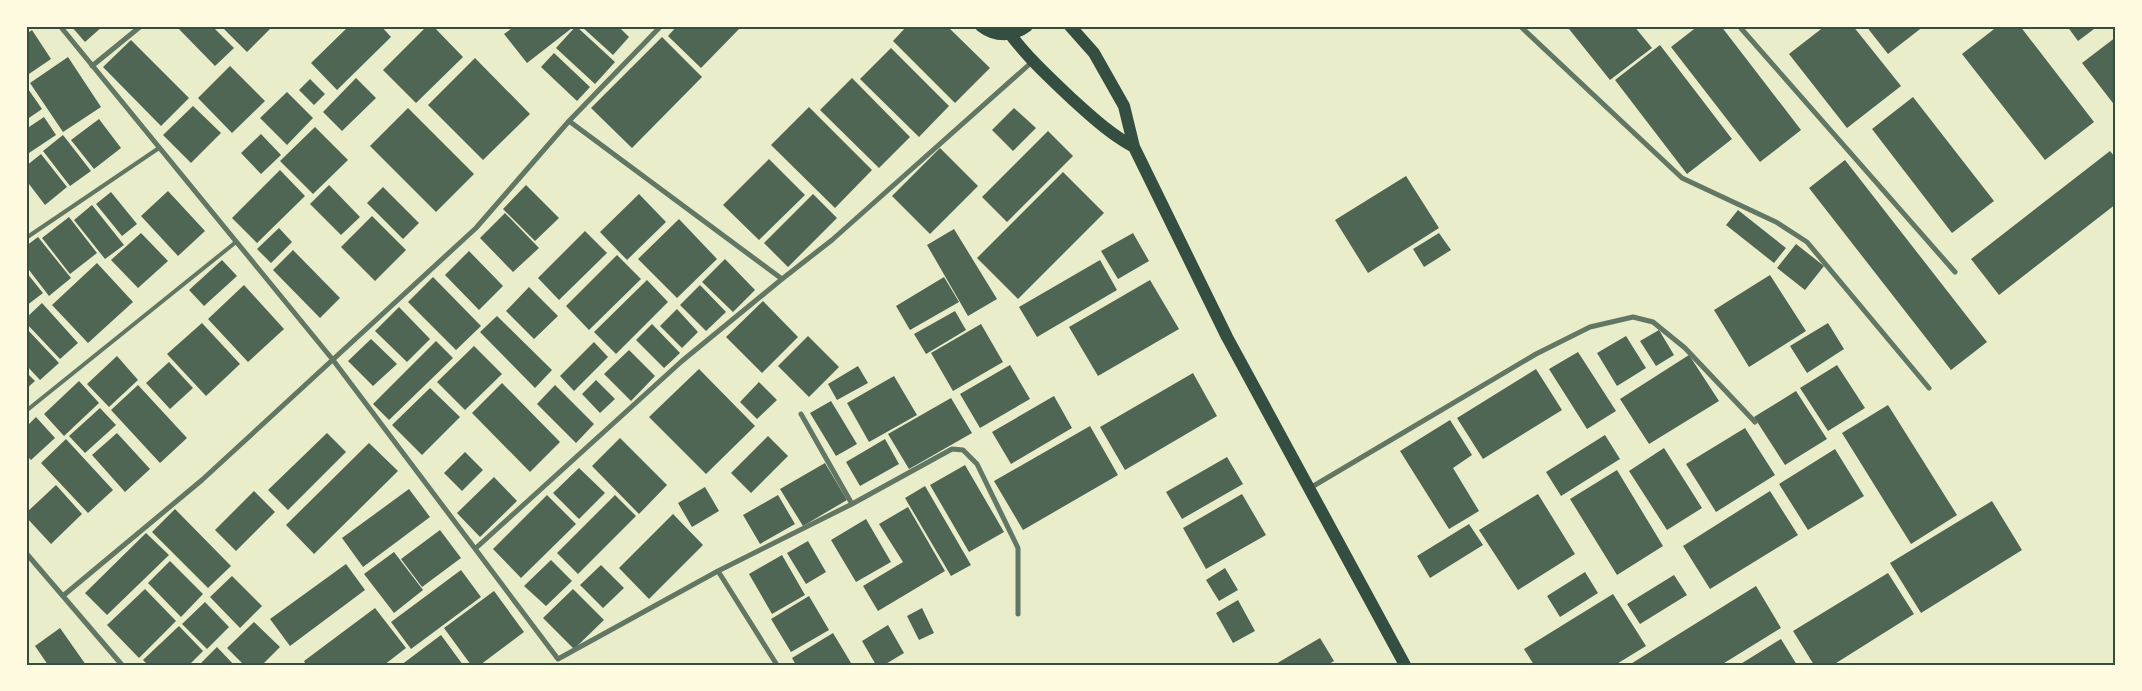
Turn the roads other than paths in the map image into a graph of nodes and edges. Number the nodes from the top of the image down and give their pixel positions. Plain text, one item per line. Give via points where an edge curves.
1 (60, 26) edge
2 (141, 26) edge
3 (661, 26) edge
4 (981, 26) edge
5 (1027, 26) edge
6 (1070, 26) edge
7 (1520, 26) edge
8 (1739, 26) edge
9 (1010, 34) junction
10 (1032, 62) junction
11 (92, 66) junction
12 (569, 121) junction
13 (1134, 147) junction
14 (159, 148) junction
15 (26, 238) edge
16 (236, 242) junction
17 (1955, 272) dead end
18 (782, 279) junction
19 (333, 360) junction
20 (1929, 388) dead end
21 (26, 411) edge
22 (801, 414) dead end
23 (1756, 422) dead end
24 (1310, 489) junction
25 (852, 504) junction
26 (476, 548) junction
27 (26, 553) edge
28 (718, 571) junction
29 (64, 595) junction
30 (1018, 614) dead end
31 (558, 659) junction
32 (122, 665) edge
33 (561, 665) edge
34 (777, 665) edge
35 (1405, 665) edge

1 - 11 street
2 - 11 street
3 - 12 street
4 - 9 main road via 994,33
5 - 9 main road
6 - 13 main road via 1094,53 1124,106
7 - 20 street via 1682,178 1776,222 1807,242
8 - 17 street
9 - 10 main road
10 - 13 main road via 1107,131
10 - 18 street via 832,240
11 - 14 street
12 - 18 street
12 - 19 street via 476,228
13 - 24 main road via 1227,337
14 - 15 lane
14 - 16 street
16 - 19 street
16 - 21 lane
18 - 26 street via 682,361
19 - 26 street
19 - 29 street via 202,480
22 - 25 street
23 - 24 street via 1685,348 1653,322 1633,317 1590,327 1536,354
24 - 35 main road
25 - 28 street
25 - 30 street via 952,448 963,450 977,464 1018,548
26 - 31 street
27 - 29 street
28 - 31 street
28 - 34 street
29 - 32 street
31 - 33 street

